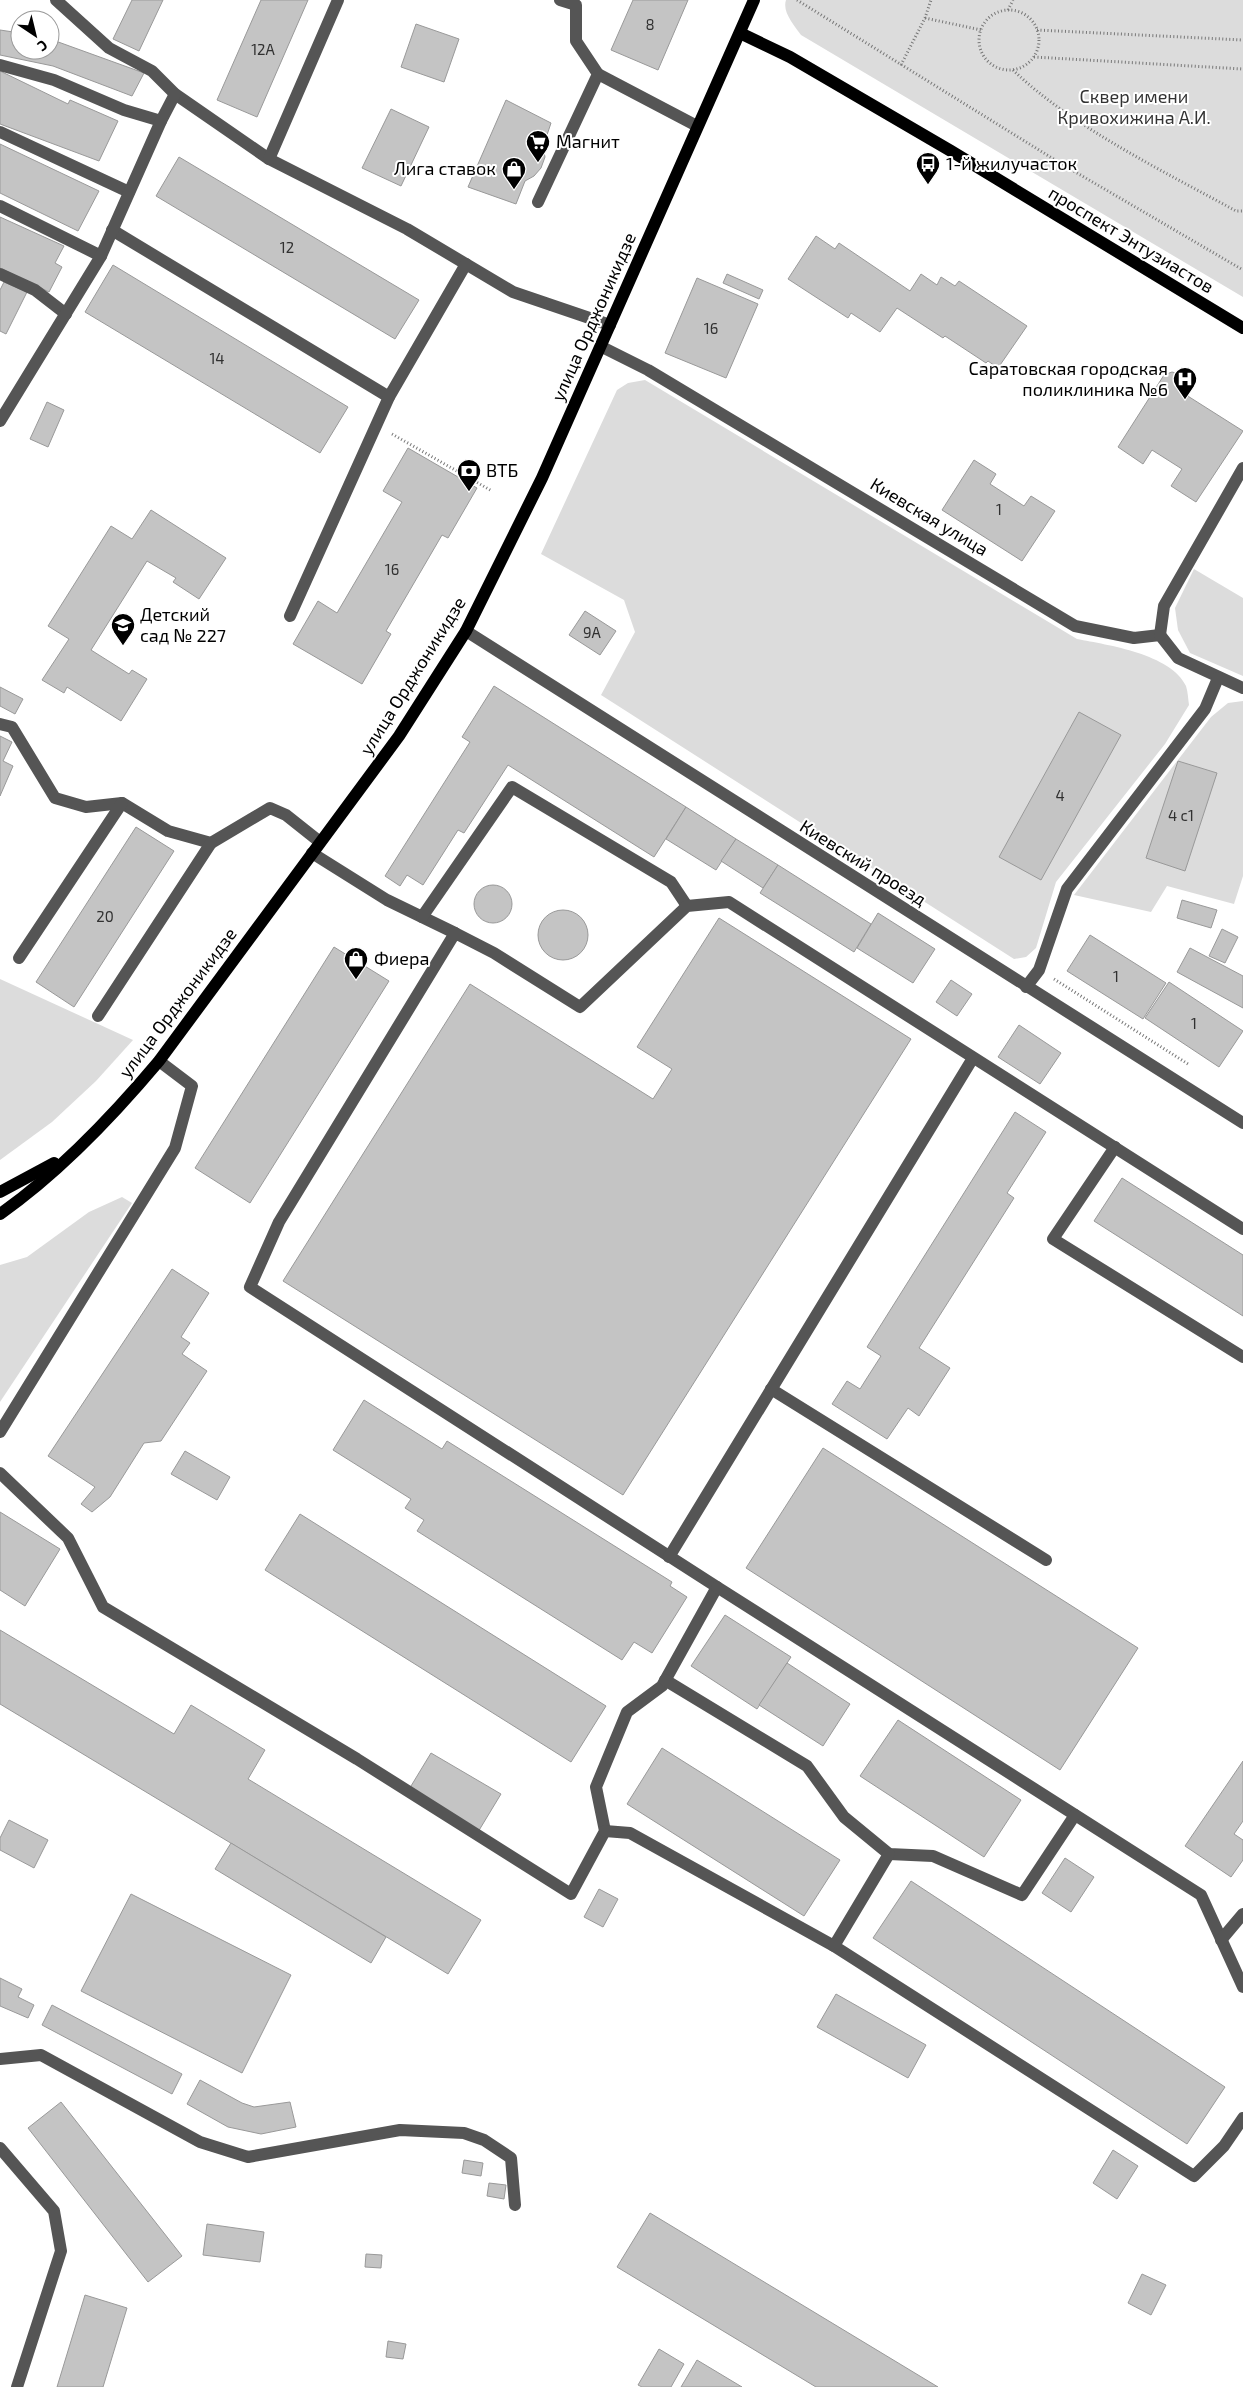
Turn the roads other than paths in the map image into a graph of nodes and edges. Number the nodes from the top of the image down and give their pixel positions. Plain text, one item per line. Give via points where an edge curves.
1 (56, 0) edge
2 (338, 0) edge
3 (560, 0) edge
4 (754, 0) edge
5 (740, 33) junction
6 (0, 65) edge
7 (598, 74) junction
8 (175, 94) junction
9 (161, 121) junction
10 (697, 126) junction
11 (0, 132) edge
12 (269, 159) junction
13 (129, 192) junction
14 (538, 202) dead end
15 (0, 206) edge
16 (112, 230) junction
17 (101, 256) junction
18 (466, 264) junction
19 (0, 274) edge
20 (66, 314) junction
21 (610, 325) junction
22 (1243, 328) edge
23 (602, 347) junction
24 (389, 397) junction
25 (0, 421) edge
26 (1243, 468) edge
27 (290, 616) dead end
28 (466, 631) junction
29 (1160, 635) junction
30 (1218, 678) junction
31 (1243, 688) edge
32 (0, 724) edge
33 (122, 803) junction
34 (320, 842) junction
35 (211, 843) junction
36 (312, 853) junction
37 (687, 906) junction
38 (422, 917) junction
39 (455, 934) junction
40 (19, 958) dead end
41 (1026, 987) junction
42 (98, 1016) dead end
43 (973, 1058) junction
44 (158, 1061) junction
45 (1243, 1123) edge
46 (80, 1147) junction
47 (1115, 1147) junction
48 (0, 1192) edge
49 (0, 1214) edge
50 (1243, 1229) edge
51 (1243, 1357) edge
52 (771, 1389) junction
53 (0, 1432) edge
54 (0, 1473) edge
55 (669, 1556) junction
56 (1046, 1560) dead end
57 (716, 1587) junction
58 (665, 1680) junction
59 (1074, 1815) junction
60 (605, 1831) junction
61 (889, 1854) junction
62 (1243, 1914) edge
63 (1221, 1940) junction
64 (834, 1946) junction
65 (1243, 1987) edge
66 (0, 2059) edge
67 (1243, 2118) edge
68 (0, 2148) edge
69 (515, 2205) dead end
70 (17, 2387) edge

1 - 8 street via 109,48 152,71
2 - 12 street
3 - 7 street via 576,5 576,41
4 - 5 main road, улица Орджоникидзе
5 - 10 main road, улица Орджоникидзе
5 - 22 main road, проспект Энтузиастов via 790,57 951,151
6 - 9 street via 54,80 124,110
7 - 10 street
7 - 14 street
8 - 9 street
8 - 12 street
9 - 13 street
10 - 21 main road, улица Орджоникидзе
11 - 13 street
12 - 18 street via 407,228
13 - 16 street
15 - 17 street
16 - 17 street
16 - 24 street
17 - 20 street
18 - 21 street via 513,292
18 - 24 street
19 - 20 street via 35,290
20 - 25 street
21 - 23 main road, улица Орджоникидзе
23 - 28 main road, улица Орджоникидзе
23 - 29 street, Киевская улица via 648,370 1075,626 1134,638
24 - 27 street
26 - 29 street via 1164,606
28 - 34 main road, улица Орджоникидзе via 399,736
28 - 41 street, Киевский проезд
29 - 30 street via 1178,658
30 - 31 street
30 - 41 street via 1205,709 1067,889 1039,970
32 - 33 street via 12,727 55,798 86,806
33 - 35 street via 168,832
33 - 40 street
34 - 35 street via 286,815 270,808
34 - 36 main road, улица Орджоникидзе
35 - 42 street
36 - 38 street via 387,900
36 - 44 main road, улица Орджоникидзе
37 - 38 street via 671,882 512,787
37 - 39 street via 580,1008 494,953
37 - 43 street via 728,902
38 - 39 street
39 - 55 street via 279,1222 250,1287
41 - 45 street, Киевский проезд
43 - 47 street
43 - 52 street
44 - 46 main road, улица Орджоникидзе via 126,1101
44 - 53 street via 192,1086 175,1148
46 - 48 main road, улица Орджоникидзе
46 - 49 main road, улица Орджоникидзе via 23,1198
47 - 50 street
47 - 51 street via 1053,1239
52 - 55 street
52 - 56 street
54 - 60 street via 68,1538 103,1607 357,1759 571,1894
55 - 57 street
57 - 58 street
57 - 59 street
58 - 60 street via 662,1686 627,1712 596,1787
58 - 61 street via 808,1766 844,1818
59 - 61 street via 1022,1895 932,1856
59 - 63 street via 1201,1895
60 - 64 street via 630,1833
61 - 64 street
62 - 63 street
63 - 65 street
64 - 67 street via 1194,2176 1224,2146
66 - 69 street via 41,2056 200,2142 248,2157 400,2130 464,2133 484,2140 512,2158
68 - 70 street via 54,2211 61,2251

